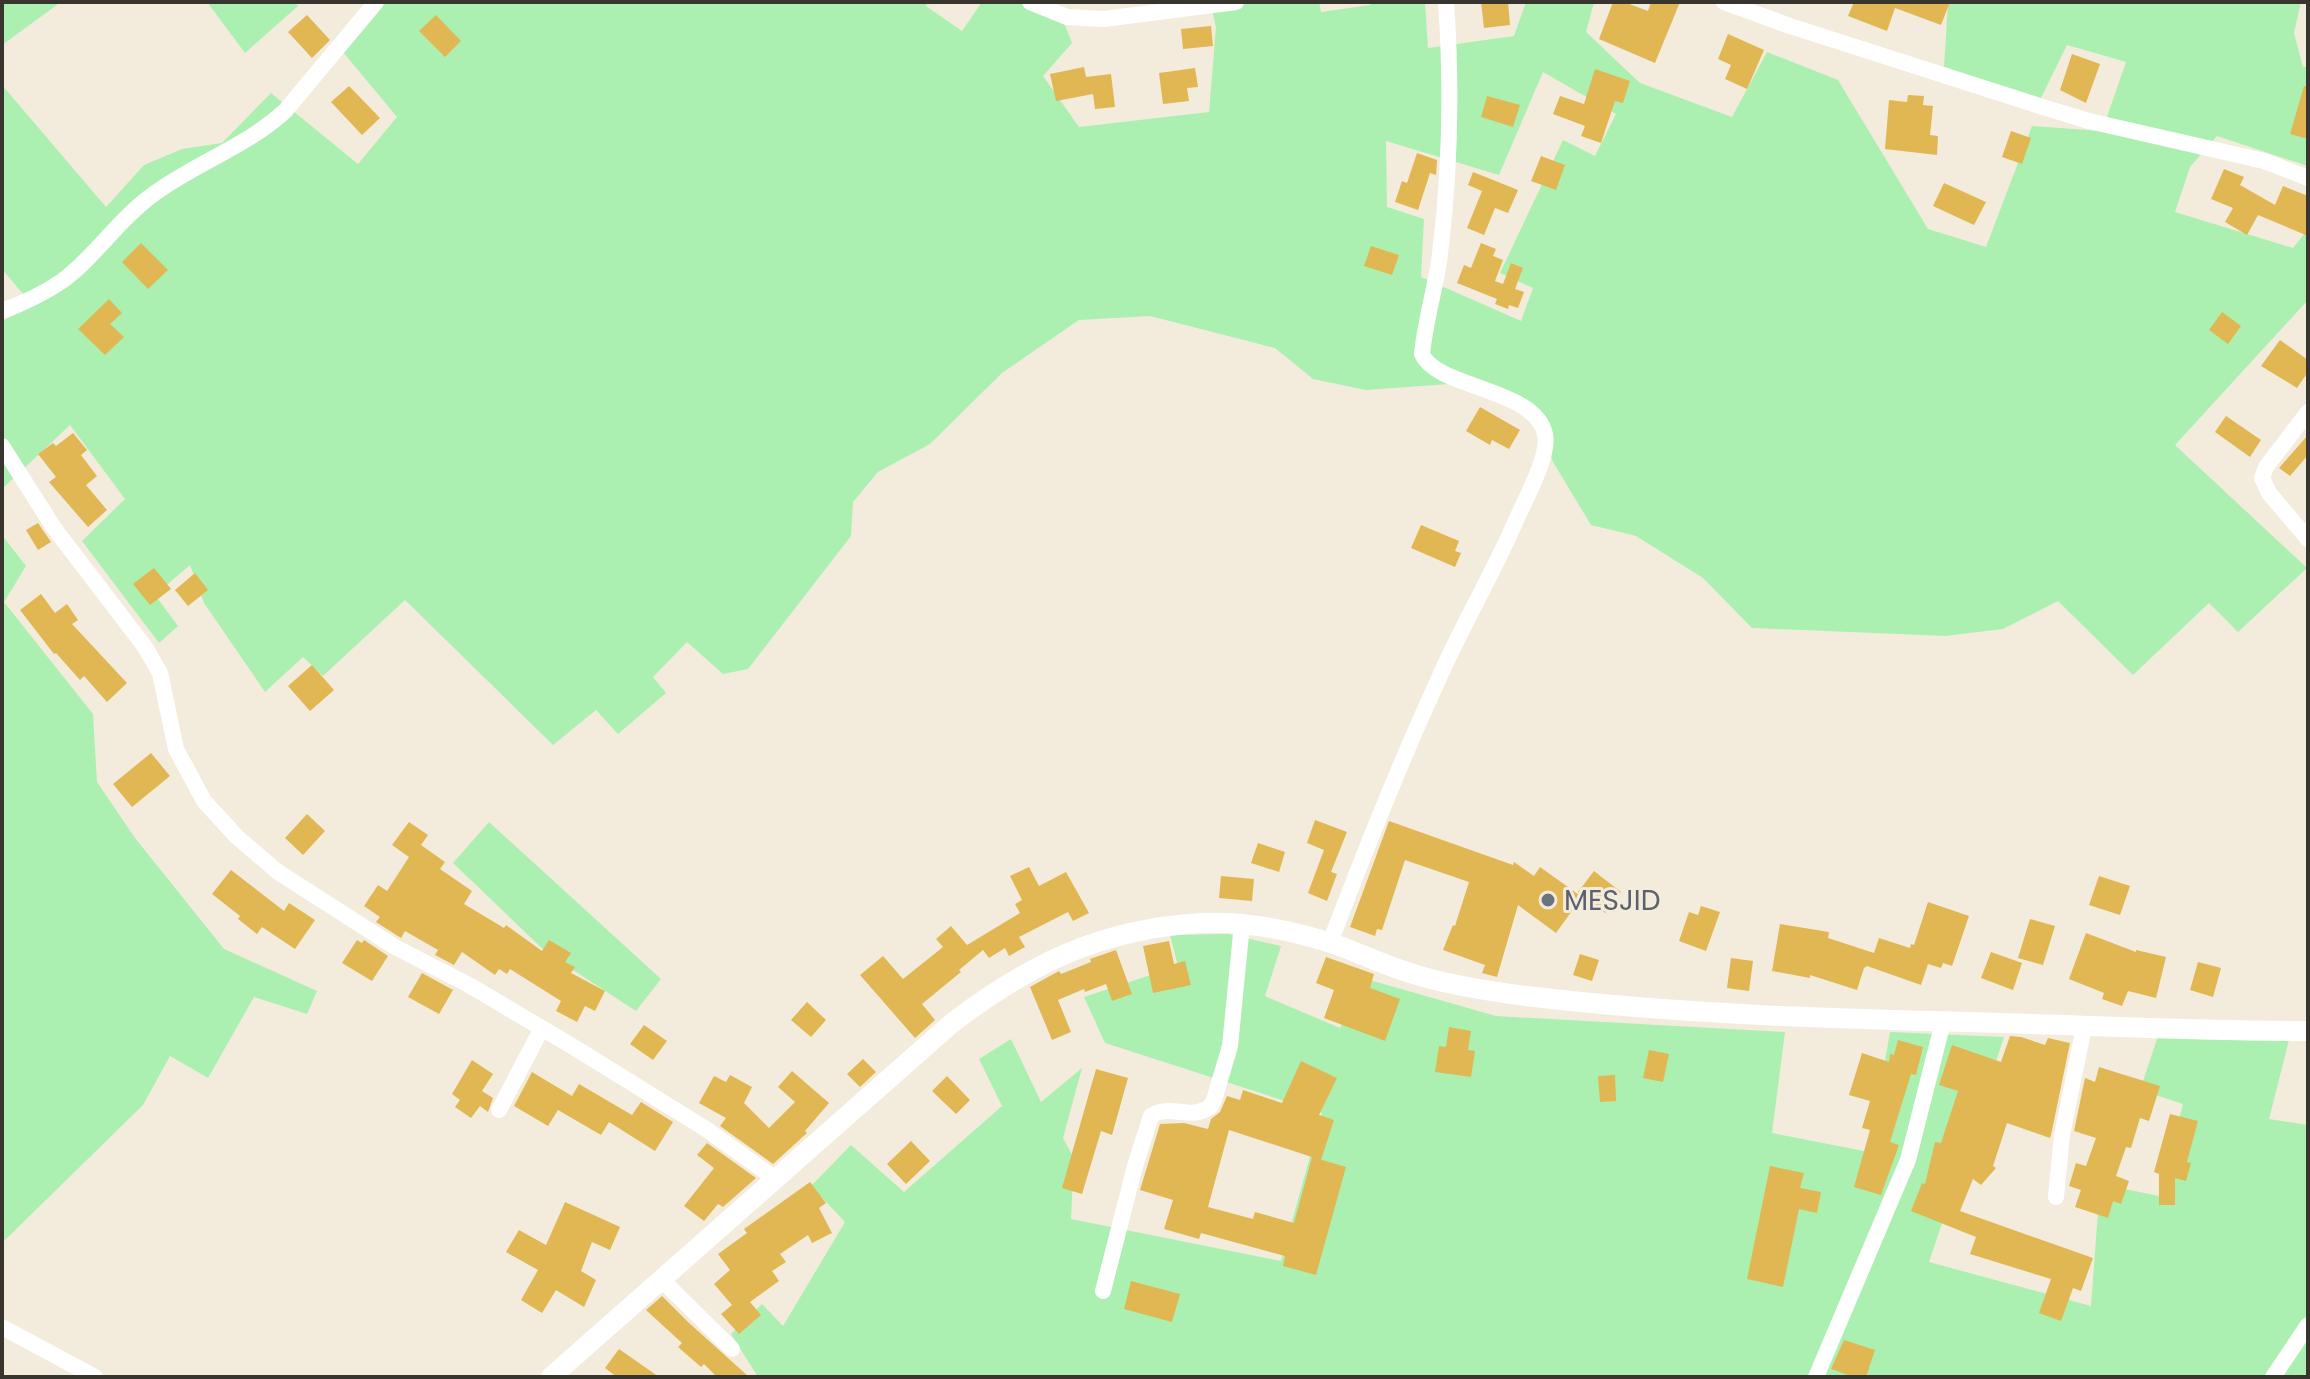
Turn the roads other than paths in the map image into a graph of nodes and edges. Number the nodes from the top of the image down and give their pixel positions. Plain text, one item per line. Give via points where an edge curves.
1 (376, 2) edge
2 (1030, 2) edge
3 (1236, 2) edge
4 (1446, 2) edge
5 (1724, 2) edge
6 (1136, 8) edge
7 (2308, 178) edge
8 (2, 311) edge
9 (2308, 412) edge
10 (2, 446) edge
11 (2308, 539) edge
12 (1242, 924) junction
13 (1330, 943) junction
14 (1943, 1022) junction
15 (2084, 1027) junction
16 (542, 1028) junction
17 (2308, 1031) edge
18 (499, 1110) dead end
19 (777, 1180) junction
20 (2056, 1197) dead end
21 (661, 1279) junction
22 (1103, 1291) dead end
23 (2308, 1325) edge
24 (2, 1327) edge
25 (732, 1349) dead end
26 (95, 1377) edge
27 (551, 1377) edge
28 (1816, 1377) edge
29 (2273, 1377) edge

1 - 8 street via 270,125 180,175 147,199 64,279 29,302
2 - 6 street via 1067,17 1104,19
3 - 6 street
4 - 13 street via 1447,172 1422,354 1442,371 1534,413 1546,444 1509,536 1382,804
5 - 7 street via 2060,113 2264,161
9 - 11 street via 2262,478
10 - 16 street via 54,528 145,647 160,673 176,749 204,801 237,837 278,872 395,947
12 - 13 street
12 - 19 street via 1127,932 1091,942 1017,977 952,1023
12 - 22 street via 1230,1046 1214,1100 1194,1114 1160,1111 1151,1116
13 - 14 street via 1409,973 1527,996 1697,1012
14 - 15 street
14 - 28 street via 1904,1171
15 - 17 street
15 - 20 street via 2062,1135
16 - 18 street
16 - 19 street via 706,1129
19 - 21 street
21 - 25 street
21 - 27 street
23 - 29 street
24 - 26 street

